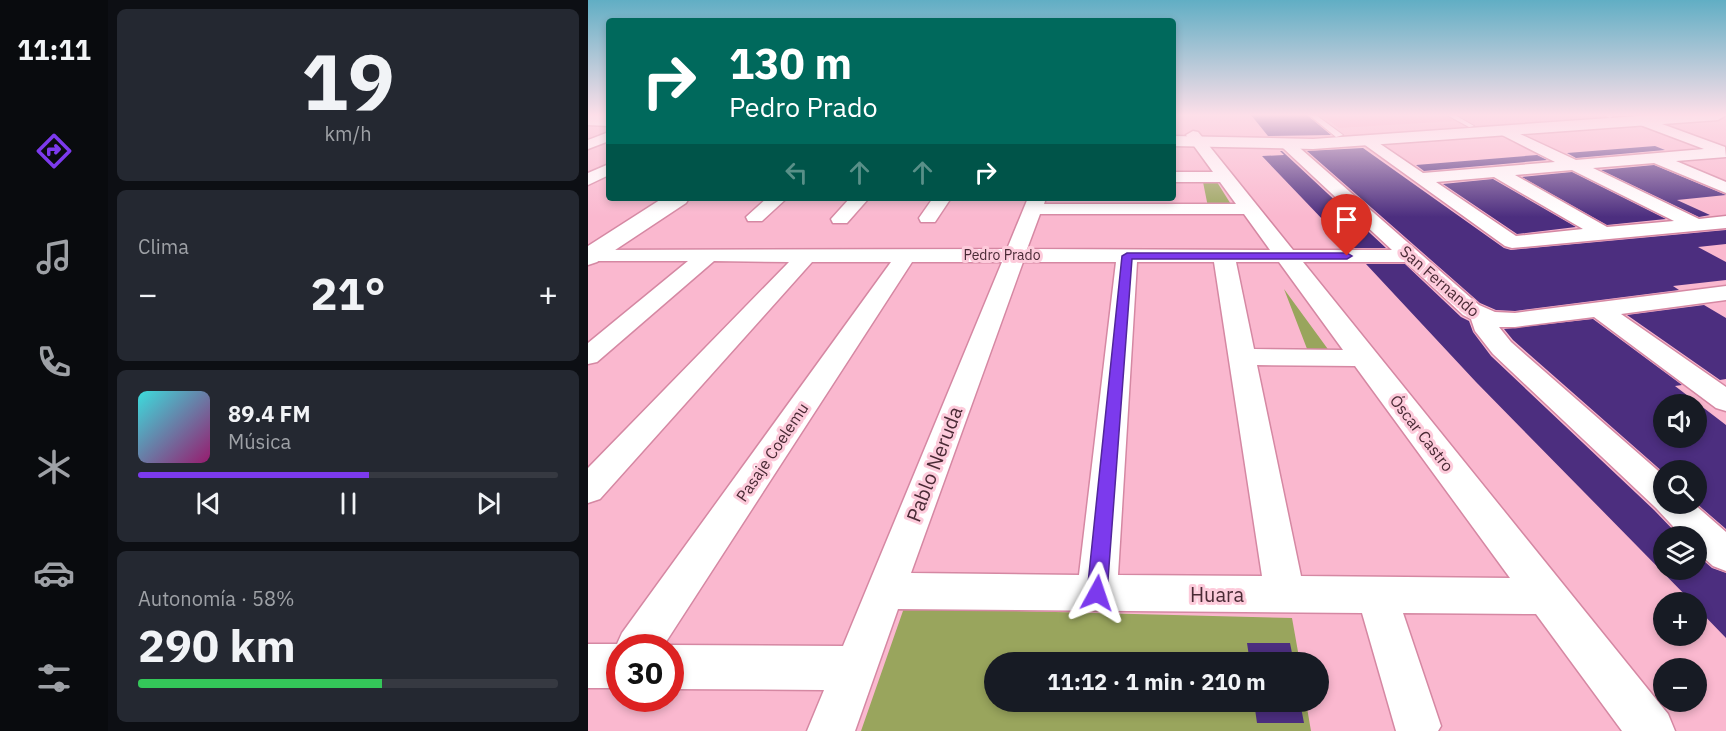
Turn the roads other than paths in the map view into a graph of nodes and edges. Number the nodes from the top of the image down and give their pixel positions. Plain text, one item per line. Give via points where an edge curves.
1 (1196, 149) edge
2 (1293, 149) edge
3 (1378, 149) edge
4 (1542, 149) edge
5 (1726, 152) edge
6 (1655, 158) junction
7 (1575, 165) junction
8 (606, 171) edge
9 (1498, 171) junction
10 (1176, 177) edge
11 (1226, 177) junction
12 (1419, 178) junction
13 (588, 180) edge
14 (1726, 188) edge
15 (673, 201) edge
16 (774, 201) edge
17 (857, 201) edge
18 (940, 201) edge
19 (1035, 203) edge
20 (1250, 209) junction
21 (755, 217) dead end
22 (928, 218) dead end
23 (840, 219) dead end
24 (1726, 222) edge
25 (1696, 225) junction
26 (1605, 234) junction
27 (1726, 240) edge
28 (709, 255) junction
29 (807, 255) junction
30 (906, 255) junction
31 (590, 256) edge
32 (1015, 256) junction
33 (1127, 256) junction
34 (1224, 256) junction
35 (1286, 256) junction
36 (1412, 256) junction
37 (1722, 297) edge
38 (1599, 309) junction
39 (1482, 316) junction
40 (588, 356) edge
41 (1243, 357) junction
42 (1365, 358) junction
43 (1726, 401) edge
44 (1653, 487) edge
45 (588, 490) edge
46 (1682, 514) edge
47 (1726, 555) edge
48 (885, 591) junction
49 (1097, 593) junction
50 (1285, 594) junction
51 (1377, 595) junction
52 (1548, 596) junction
53 (647, 634) edge
54 (588, 666) edge
55 (606, 666) edge
56 (684, 667) edge
57 (856, 668) junction
58 (1417, 726) dead end
59 (831, 731) edge
60 (1652, 731) edge

1 - 11 street, Óscar Castro
2 - 36 street, San Fernando
3 - 12 street
4 - 7 street
5 - 6 street
6 - 7 street
6 - 14 street
7 - 9 street
7 - 25 street
8 - 13 street
9 - 12 street
9 - 26 street
10 - 11 street
11 - 20 street, Óscar Castro
12 - 26 street via 1512,242
15 - 31 main road
16 - 21 street
17 - 23 street
18 - 22 street
19 - 20 street
19 - 32 street, Pablo Neruda
20 - 35 street, Óscar Castro
24 - 25 street
25 - 26 street
25 - 27 street
28 - 29 street, Pedro Prado
28 - 31 street, Pedro Prado
28 - 40 street
29 - 30 street, Pedro Prado
29 - 45 street
30 - 32 street, Pedro Prado
30 - 53 street, Pasaje Coelemu
32 - 33 street, Pedro Prado
32 - 48 street, Pablo Neruda
33 - 34 street, Pedro Prado
33 - 49 street
34 - 35 street, Pedro Prado
34 - 41 street
35 - 36 street, Pedro Prado
35 - 42 street, Óscar Castro
36 - 39 street, San Fernando
37 - 38 street
38 - 39 street via 1508,321
38 - 43 street
39 - 44 street, San Fernando via 1502,348
41 - 42 street
41 - 50 street
42 - 52 street, Óscar Castro
46 - 47 street
48 - 49 street, Huara
48 - 57 street, Pablo Neruda
49 - 50 street, Huara
50 - 51 street, Huara
51 - 52 street, Huara
51 - 58 street
52 - 60 street, Óscar Castro
54 - 55 street
56 - 57 street
57 - 59 street, Pablo Neruda

